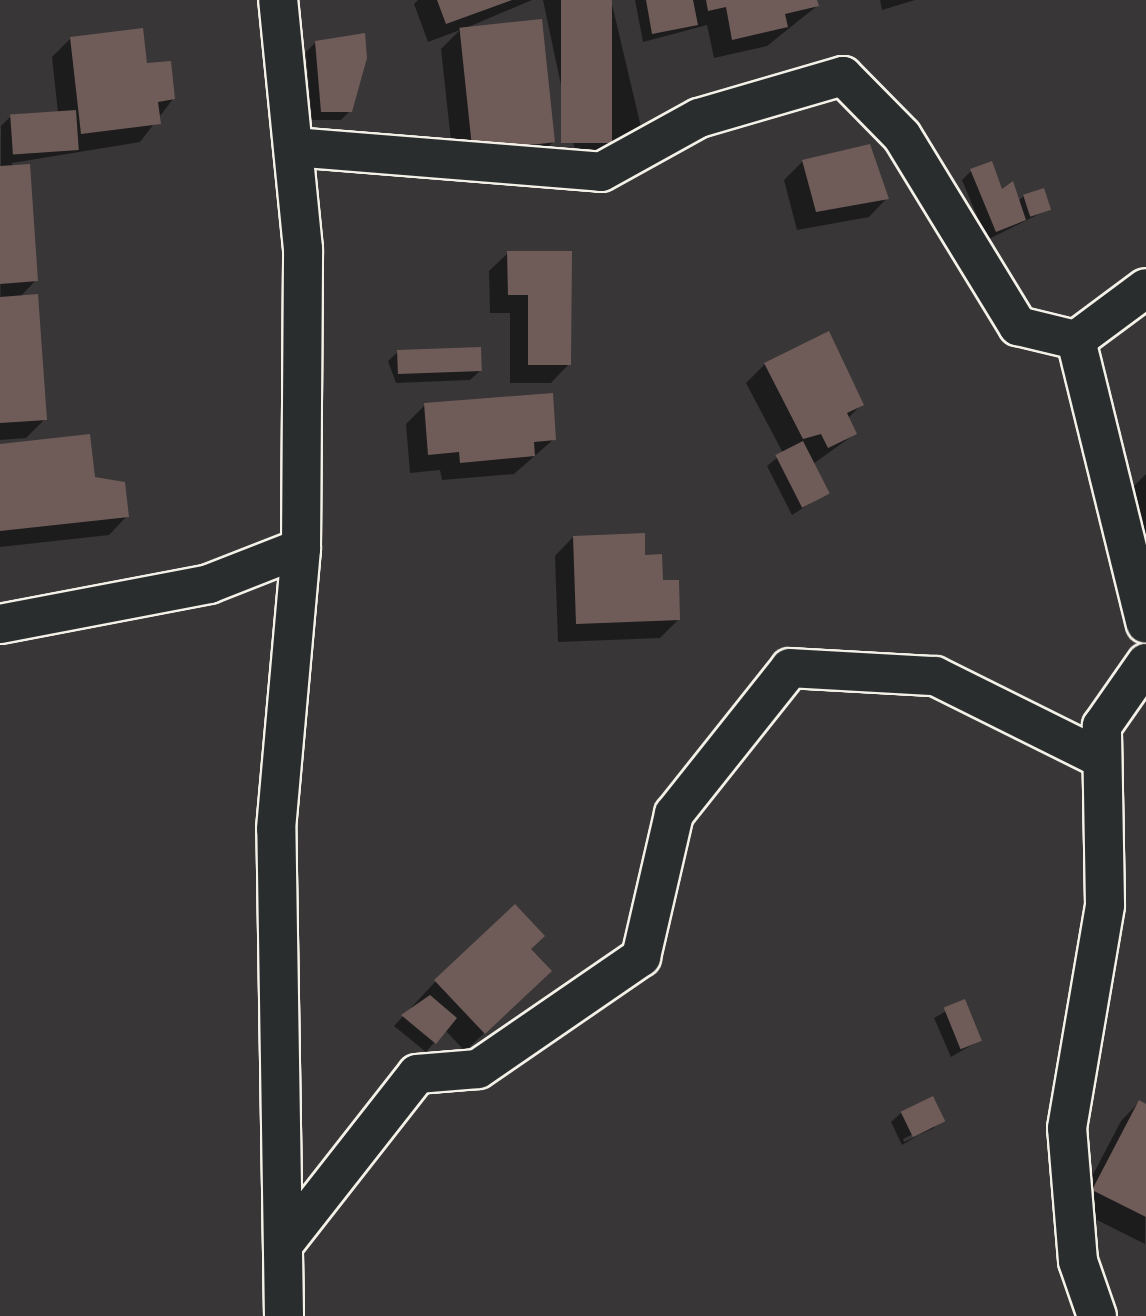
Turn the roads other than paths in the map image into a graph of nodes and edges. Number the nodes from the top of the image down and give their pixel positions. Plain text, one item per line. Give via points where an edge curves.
1 (278, 0) edge
2 (293, 147) junction
3 (1146, 288) edge
4 (1076, 340) junction
5 (301, 548) junction
6 (0, 624) edge
7 (1146, 624) edge
8 (1146, 663) edge
9 (1102, 759) junction
10 (283, 1245) junction
11 (284, 1316) edge
12 (1097, 1316) edge

1 - 2 street
2 - 4 street via 601,172 699,118 843,76 902,136 1018,326
2 - 5 street via 303,249
3 - 4 street
4 - 7 street
5 - 6 street via 209,584
5 - 10 street via 276,829
8 - 9 street via 1102,726
9 - 10 street via 935,676 790,668 674,814 641,957 478,1069 417,1074
9 - 12 street via 1105,905 1067,1128 1078,1261
10 - 11 street

